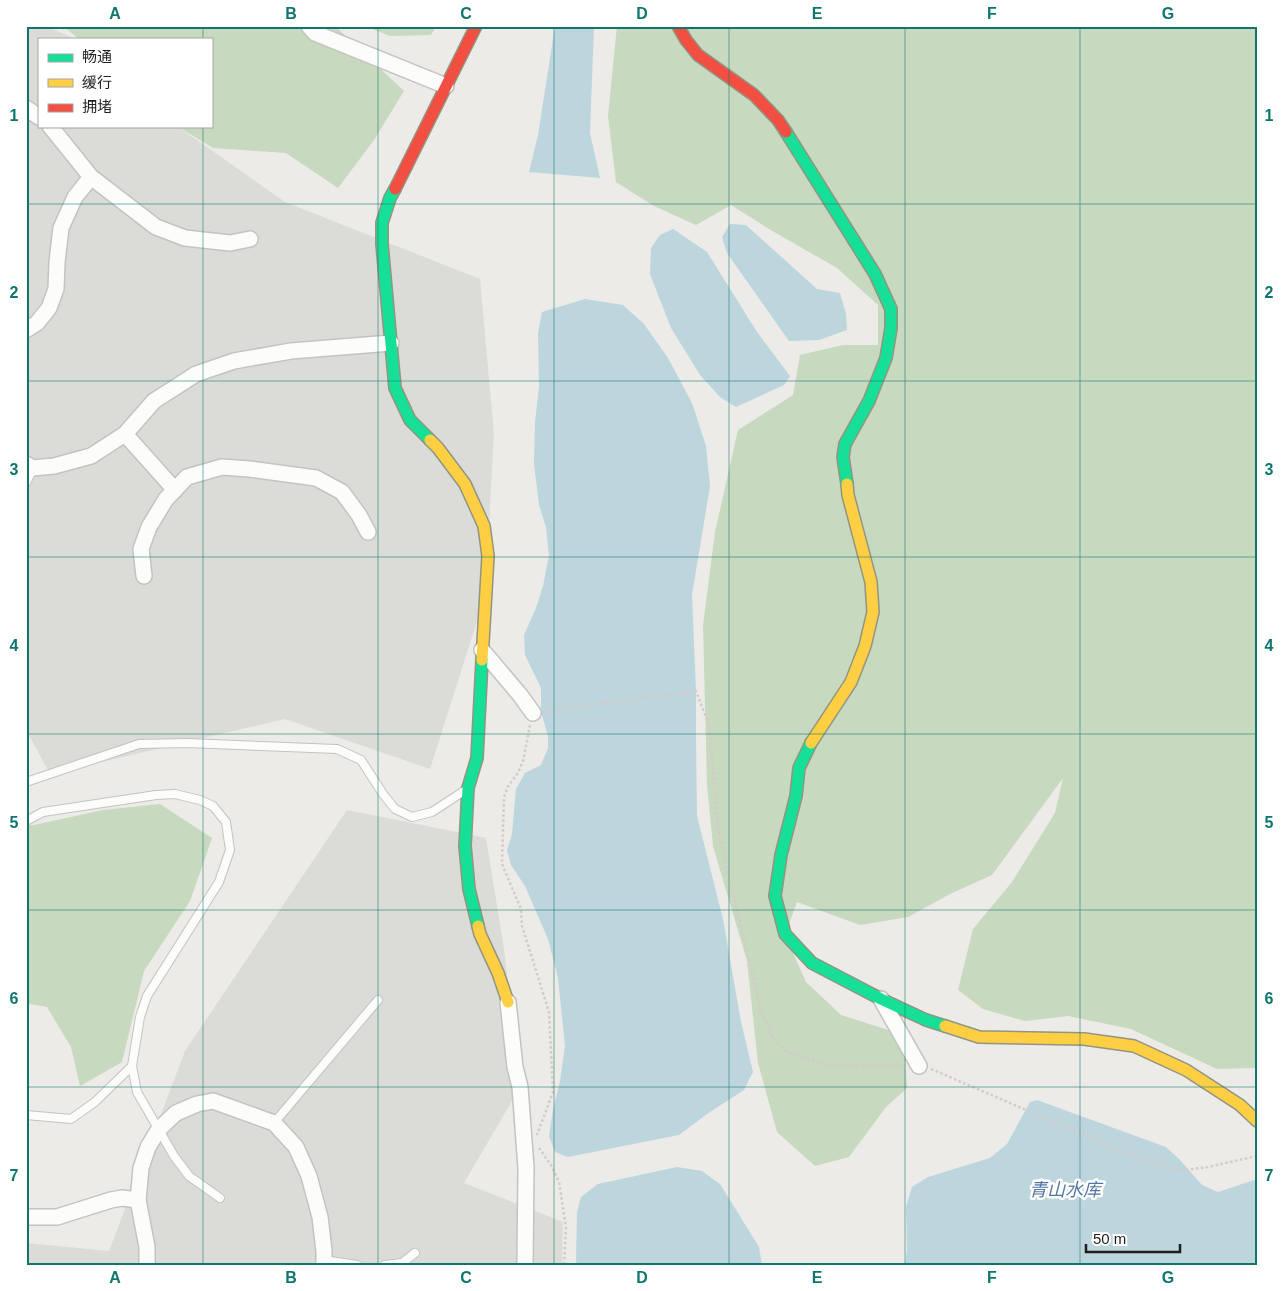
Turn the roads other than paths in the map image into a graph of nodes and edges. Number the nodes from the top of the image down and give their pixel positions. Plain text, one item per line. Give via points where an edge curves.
1 (309, 26) edge
2 (476, 26) edge
3 (678, 26) edge
4 (446, 86) junction
5 (26, 108) edge
6 (38, 116) edge
7 (52, 128) edge
8 (91, 177) junction
9 (250, 239) dead end
10 (26, 330) edge
11 (391, 343) junction
12 (125, 434) junction
13 (30, 466) edge
14 (26, 483) edge
15 (175, 490) junction
16 (368, 532) dead end
17 (144, 576) dead end
18 (482, 650) junction
19 (533, 713) road end
20 (26, 782) edge
21 (468, 788) junction
22 (26, 821) edge
23 (881, 999) junction
24 (378, 1000) dead end
25 (508, 1002) joint
26 (132, 1066) junction
27 (920, 1066) dead end
28 (26, 1116) edge
29 (1257, 1121) edge
30 (274, 1123) junction
31 (159, 1130) junction
32 (220, 1198) dead end
33 (138, 1200) junction
34 (26, 1217) edge
35 (415, 1253) dead end
36 (324, 1262) edge
37 (147, 1265) edge
38 (358, 1265) edge
39 (385, 1265) edge
40 (525, 1265) edge

1 - 4 street via 315,33
2 - 4 street
3 - 23 street via 698,55 754,95 778,120 875,274 891,309 886,358 869,401 845,444 842,457 848,495 872,582 873,612 852,682 809,746 799,768 775,896 785,934 812,963
4 - 11 street via 390,198 382,223
5 - 6 street
7 - 8 street
8 - 9 street via 156,227 184,238 230,243
8 - 10 street via 75,197 61,228 56,289 49,308 37,323
11 - 12 street via 291,351 234,361 196,374 154,401
11 - 18 street via 395,388 410,420 438,448 465,484 484,526 488,556
12 - 13 street via 92,456 54,466
12 - 15 street
13 - 14 lane
15 - 16 street via 187,477 222,467 316,478 342,492
15 - 17 street via 149,527 141,549
18 - 19 street
18 - 21 street via 477,758
20 - 21 lane via 139,744 187,743 337,749 361,760 395,809 412,817 432,812
21 - 25 street via 465,846 469,889 480,934
22 - 26 lane via 42,812 175,794 213,806 226,822 230,850 219,882 147,996
23 - 27 street
23 - 29 street via 926,1020 979,1037 1084,1039 1134,1046 1186,1070 1240,1105
24 - 30 lane
25 - 40 street via 520,1087 526,1168
26 - 28 lane via 95,1102 71,1119
26 - 31 lane via 137,1092
30 - 31 street via 213,1101 176,1113
30 - 36 street via 296,1148 309,1176 320,1217
31 - 32 lane via 189,1176
31 - 33 street via 148,1147 141,1168
33 - 34 street via 111,1200 57,1217
33 - 37 street
35 - 39 lane via 402,1263
36 - 38 lane

